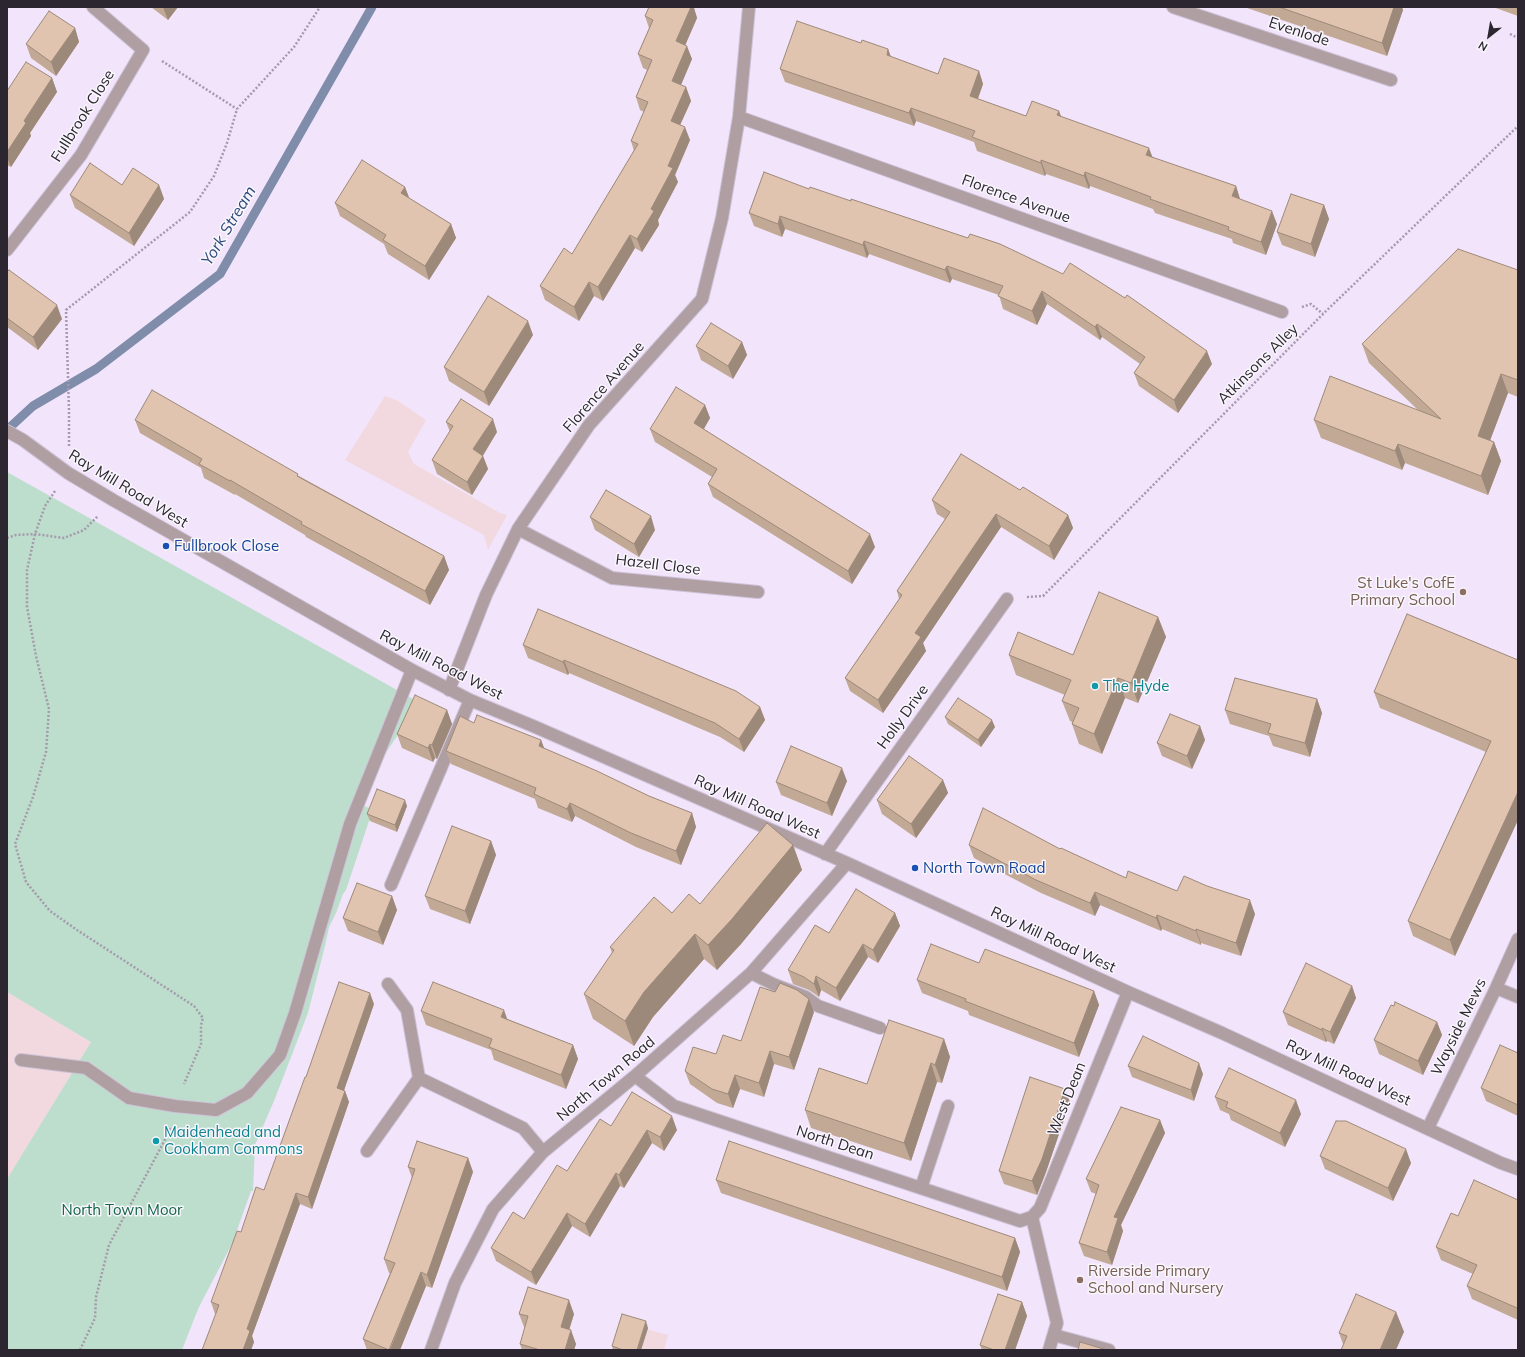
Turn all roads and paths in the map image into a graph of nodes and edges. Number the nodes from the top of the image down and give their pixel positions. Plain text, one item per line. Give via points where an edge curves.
1 (93, 7) edge
2 (320, 7) edge
3 (749, 7) edge
4 (1173, 7) edge
5 (1510, 34) dead end
6 (1518, 38) edge
7 (143, 50) junction
8 (1391, 80) dead end
9 (238, 109) junction
10 (739, 117) junction
11 (1518, 126) edge
12 (7, 250) edge
13 (1282, 312) dead end
14 (7, 431) edge
15 (68, 473) junction
16 (113, 500) junction
17 (518, 529) junction
18 (34, 534) junction
19 (7, 538) edge
20 (758, 592) dead end
21 (1007, 599) joint
22 (412, 670) junction
23 (449, 690) junction
24 (470, 700) junction
25 (825, 854) junction
26 (848, 863) junction
27 (391, 885) dead end
28 (1518, 939) edge
29 (751, 973) junction
30 (388, 984) dead end
31 (1496, 988) junction
32 (1128, 992) junction
33 (1518, 997) edge
34 (880, 1028) dead end
35 (21, 1060) dead end
36 (635, 1076) junction
37 (419, 1078) junction
38 (175, 1106) junction
39 (948, 1106) dead end
40 (1428, 1128) junction
41 (367, 1151) dead end
42 (543, 1152) junction
43 (1518, 1169) edge
44 (921, 1188) junction
45 (1032, 1217) junction
46 (1054, 1334) junction
47 (80, 1350) edge
48 (430, 1350) edge
49 (1049, 1350) edge
50 (1109, 1350) edge

1 - 7 street
2 - 9 path via 294,47
3 - 10 street, Florence Avenue
4 - 8 street, Evenlode
5 - 6 path
7 - 9 path
7 - 12 street, Fullbrook Close via 81,155
9 - 15 path via 214,176 190,212 66,310
10 - 13 street, Florence Avenue
10 - 17 street, Florence Avenue via 722,218 702,299 589,425
11 - 21 path, Atkinsons Alley via 1323,314 1043,596
14 - 15 street, Ray Mill Road West
15 - 16 street, Ray Mill Road West
15 - 18 path via 45,506
16 - 18 path via 84,530 64,538
16 - 22 street, Ray Mill Road West
17 - 20 street, Hazell Close via 612,578
17 - 23 street, Florence Avenue via 486,595
18 - 19 path
18 - 38 path via 27,570 27,607 49,710 46,752 33,797 14,844 26,882 50,911 194,1006 203,1018 201,1044
21 - 25 street, Holly Drive
22 - 23 street, Ray Mill Road West
22 - 38 street via 350,824 295,1013 280,1055 247,1093 216,1110
23 - 24 street, Ray Mill Road West
24 - 25 street, Ray Mill Road West
24 - 27 street
25 - 26 street, Ray Mill Road West
26 - 29 street, North Town Road
26 - 32 street, Ray Mill Road West
28 - 31 street, Wayside Mews
29 - 34 street via 806,997 818,1006
29 - 36 street, North Town Road
30 - 37 street via 407,1010
31 - 33 street
31 - 40 street, Wayside Mews
32 - 40 street, Ray Mill Road West
32 - 45 street, West Dean via 1040,1208
35 - 38 street via 86,1068 129,1098
36 - 42 street, North Town Road
36 - 44 street, North Dean via 674,1106
37 - 41 street
37 - 42 street via 523,1128
38 - 47 path via 168,1134 109,1245 96,1297 95,1318
39 - 44 street
40 - 43 street, Ray Mill Road West
42 - 48 street, North Town Road via 493,1209 455,1284
44 - 45 street, North Dean via 1020,1221
45 - 46 street via 1057,1323
46 - 49 street
46 - 50 street

